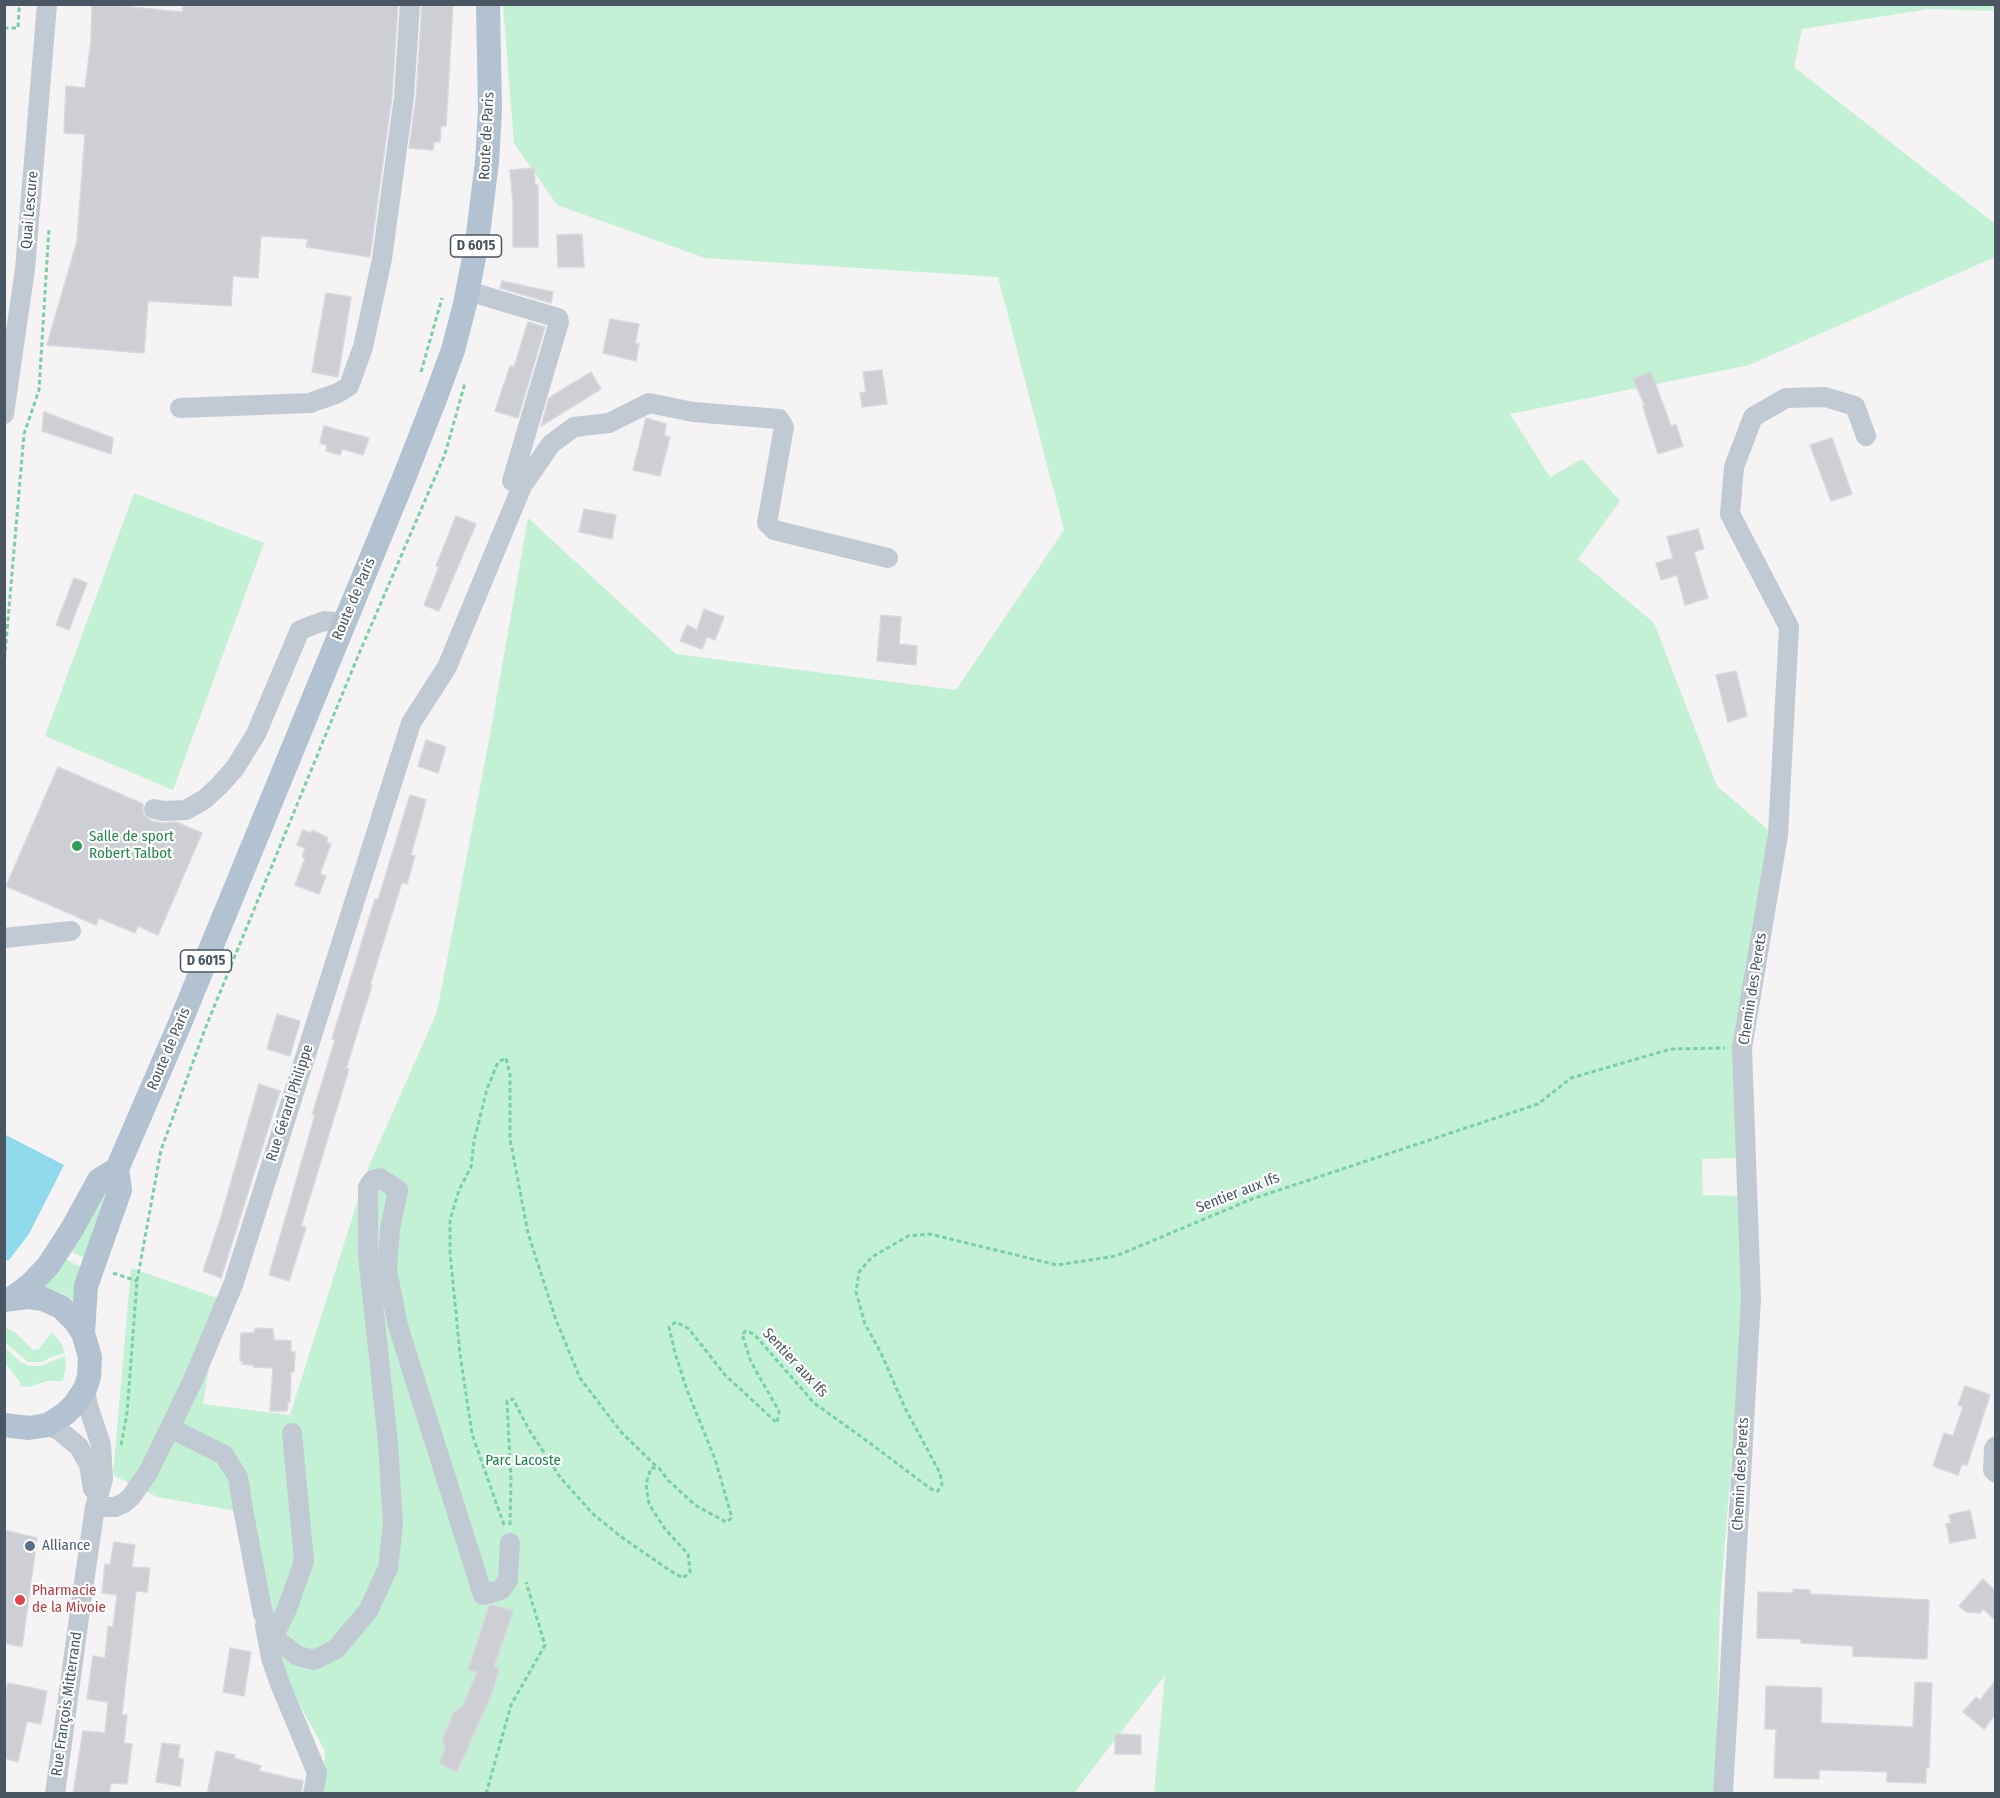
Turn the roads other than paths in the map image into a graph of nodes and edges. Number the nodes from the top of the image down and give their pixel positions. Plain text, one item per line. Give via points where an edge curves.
1 (47, 4) edge
2 (410, 4) edge
3 (488, 4) edge
4 (468, 291) junction
5 (180, 408) dead end
6 (4, 414) edge
7 (1866, 436) dead end
8 (522, 486) junction
9 (888, 558) dead end
10 (344, 623) junction
11 (154, 808) dead end
12 (71, 931) dead end
13 (4, 938) edge
14 (117, 1169) junction
15 (8, 1299) edge
16 (83, 1333) junction
17 (85, 1389) junction
18 (4, 1425) edge
19 (38, 1426) junction
20 (170, 1428) junction
21 (292, 1433) dead end
22 (4, 1443) edge
23 (1995, 1446) edge
24 (1995, 1473) edge
25 (95, 1507) junction
26 (510, 1544) road end
27 (263, 1614) junction
28 (274, 1635) junction
29 (55, 1794) edge
30 (314, 1794) edge
31 (1723, 1794) edge

1 - 6 street, Quai Lescure via 25,269
2 - 5 street via 404,97 382,260 363,347 349,386 310,403
3 - 4 main road, Route de Paris / D 6015 via 488,151
4 - 8 street via 558,318 512,481
4 - 10 main road, Route de Paris / D 6015 via 435,399
7 - 31 street, Chemin des Perets via 1855,406 1825,397 1786,398 1753,417 1734,467 1730,514 1789,627 1778,835 1742,1048 1751,1299
8 - 9 street, Rue Gérard Philippe via 551,444 574,427 609,423 649,403 693,412 779,419 784,427 767,523 774,530
8 - 20 street, Rue Gérard Philippe via 447,667 411,723 233,1285
10 - 11 street via 324,621 300,630 256,734 219,786 186,810
10 - 14 main road, Route de Paris / D 6015
12 - 13 street
14 - 15 main road, Route de Paris / D 6015 via 99,1180 48,1266 30,1285
14 - 16 main road, Route de Paris / D 6015 via 120,1190 86,1286
15 - 16 main road via 43,1299 61,1307
16 - 17 main road via 90,1357
17 - 19 main road via 66,1413
17 - 25 street, Rue François Mitterrand via 103,1462
18 - 19 main road
19 - 22 main road
19 - 25 street, Rue François Mitterrand via 71,1438 85,1455 92,1474
20 - 25 street, Rue Gérard Philippe via 131,1497 115,1508
20 - 27 street via 224,1455 238,1477
21 - 28 street via 304,1561 288,1609
23 - 24 street
25 - 29 street, Rue François Mitterrand
26 - 28 street via 508,1580 501,1590 483,1595 398,1326 387,1270 398,1190 380,1178 373,1180 368,1187 368,1255 388,1443 393,1524 388,1568 368,1611 336,1649 314,1660 298,1656
27 - 28 street
27 - 30 street via 280,1684 317,1773

